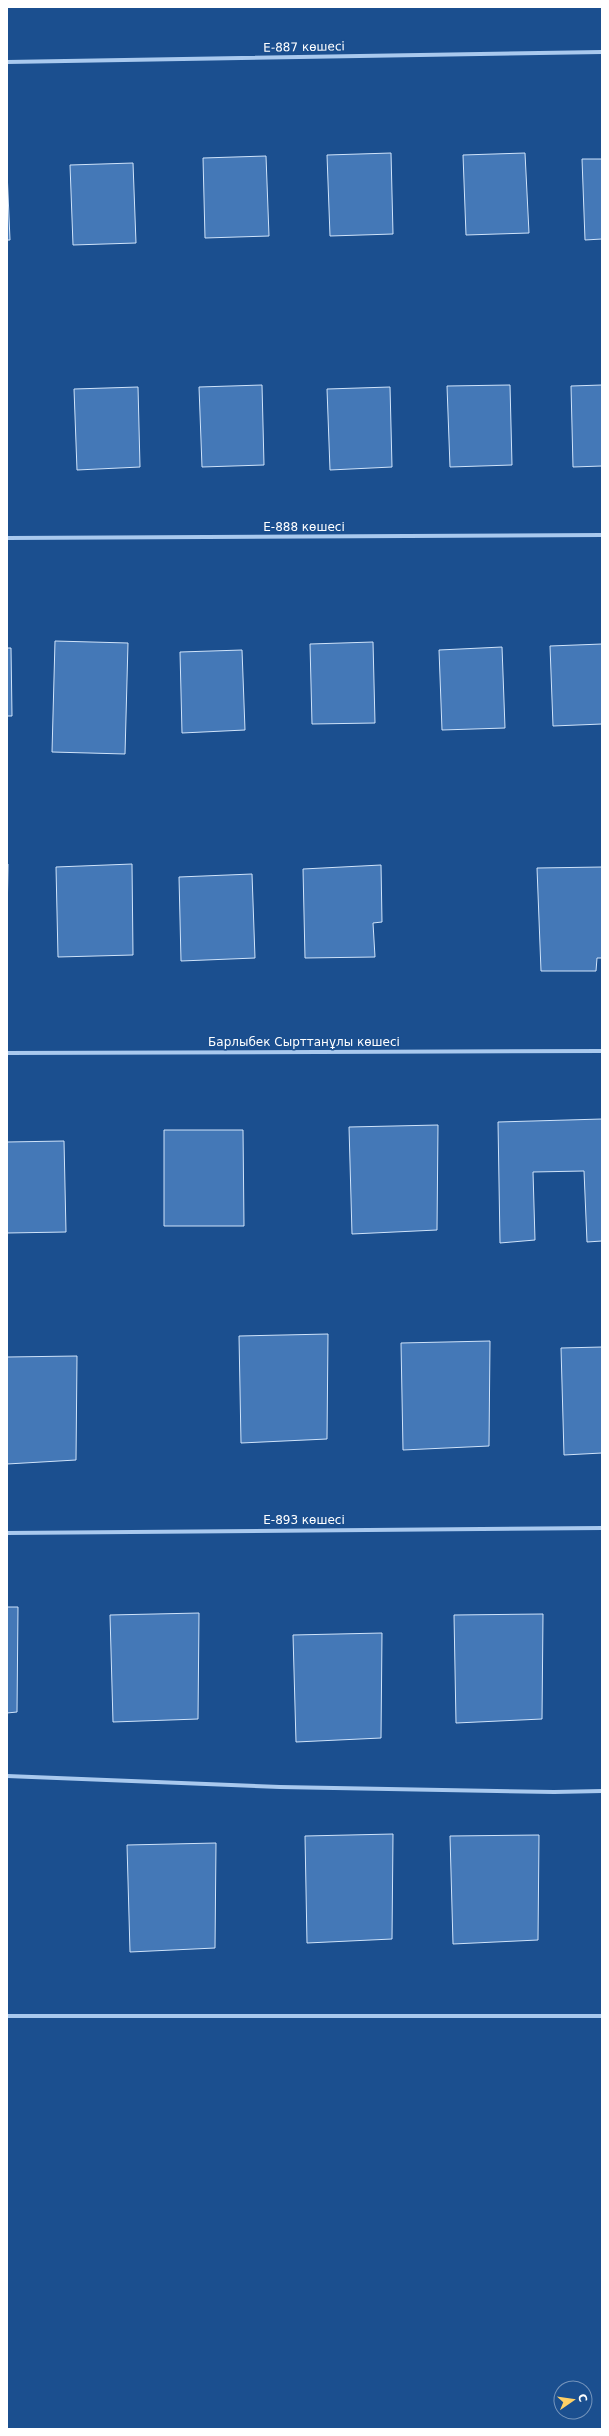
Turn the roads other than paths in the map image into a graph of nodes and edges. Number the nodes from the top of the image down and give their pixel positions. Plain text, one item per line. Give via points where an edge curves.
1 (602, 52) edge
2 (7, 62) edge
3 (602, 535) edge
4 (7, 538) edge
5 (602, 1051) edge
6 (7, 1053) edge
7 (602, 1528) edge
8 (7, 1532) edge
9 (7, 1776) edge
10 (602, 1791) edge
11 (7, 2016) edge
12 (602, 2016) edge

1 - 2 street, Е-887 көшесі
3 - 4 street, Е-888 көшесі
5 - 6 street, Барлыбек Сырттанұлы көшесі
7 - 8 street, Е-893 көшесі
9 - 10 street via 288,1787
11 - 12 street

